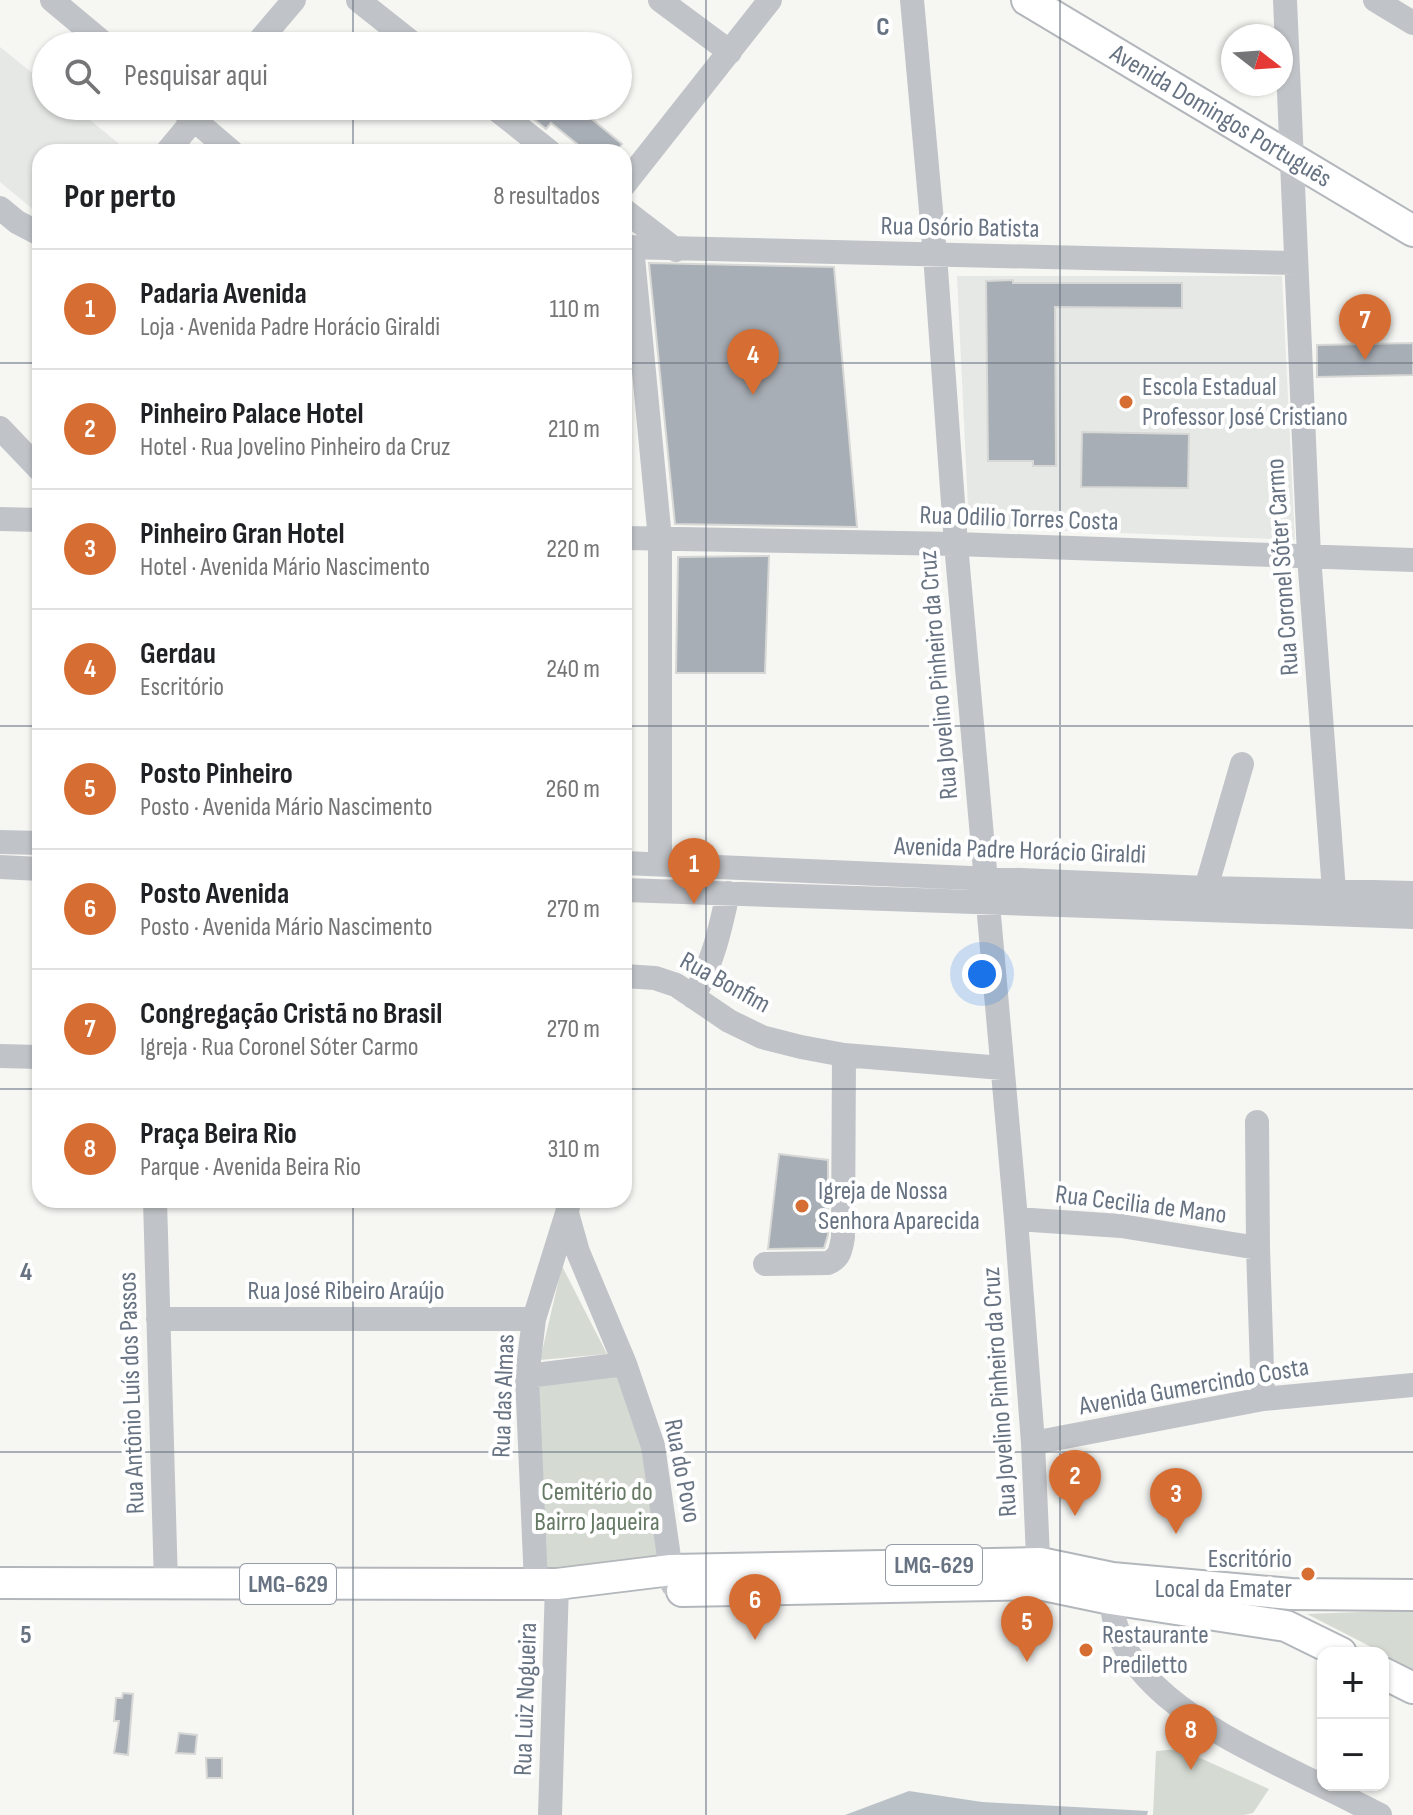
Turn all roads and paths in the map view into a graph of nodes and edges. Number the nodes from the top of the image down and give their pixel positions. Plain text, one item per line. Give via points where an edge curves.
1 (52, 0) edge
2 (294, 0) edge
3 (358, 0) edge
4 (660, 0) edge
5 (770, 0) edge
6 (912, 0) edge
7 (1027, 0) edge
8 (1285, 0) edge
9 (1375, 0) edge
10 (1413, 23) edge
11 (90, 32) edge
12 (267, 32) edge
13 (398, 32) edge
14 (730, 52) junction
15 (187, 120) edge
16 (202, 120) edge
17 (510, 120) edge
18 (172, 144) edge
19 (225, 144) edge
20 (540, 144) edge
21 (1290, 158) junction
22 (632, 175) edge
23 (0, 208) edge
24 (632, 216) edge
25 (32, 230) edge
26 (1413, 231) edge
27 (632, 247) edge
28 (676, 250) junction
29 (935, 255) junction
30 (1295, 263) junction
31 (632, 353) edge
32 (0, 428) edge
33 (32, 462) edge
34 (0, 519) edge
35 (32, 520) edge
36 (632, 538) edge
37 (660, 539) junction
38 (956, 544) junction
39 (1309, 556) junction
40 (1413, 560) edge
41 (1242, 764) dead end
42 (0, 842) edge
43 (32, 843) edge
44 (632, 863) edge
45 (660, 864) junction
46 (0, 867) edge
47 (32, 869) edge
48 (985, 878) junction
49 (1206, 888) junction
50 (632, 890) edge
51 (1334, 891) junction
52 (728, 893) junction
53 (1413, 893) edge
54 (987, 904) junction
55 (1413, 917) edge
56 (632, 977) edge
57 (693, 997) junction
58 (844, 1055) junction
59 (0, 1056) edge
60 (32, 1057) edge
61 (1002, 1068) junction
62 (1257, 1122) dead end
63 (155, 1208) edge
64 (568, 1208) edge
65 (568, 1208) edge
66 (1016, 1219) junction
67 (1258, 1248) junction
68 (765, 1264) dead end
69 (158, 1319) junction
70 (534, 1319) junction
71 (625, 1364) junction
72 (527, 1376) junction
73 (1413, 1385) edge
74 (1263, 1399) junction
75 (1033, 1443) junction
76 (1040, 1574) junction
77 (672, 1580) junction
78 (0, 1583) edge
79 (166, 1584) junction
80 (556, 1584) junction
81 (1112, 1588) junction
82 (1291, 1594) junction
83 (1413, 1595) edge
84 (1286, 1626) junction
85 (1329, 1647) edge
86 (1389, 1676) edge
87 (1413, 1688) edge
88 (550, 1815) edge
89 (1380, 1815) edge

1 - 11 street
2 - 12 street
3 - 13 street
4 - 14 street
5 - 14 street
6 - 29 street, Rua Jovelino Pinheiro da Cruz
7 - 21 main road, Avenida Domingos Português
8 - 21 street, Rua Coronel Sóter Carmo
9 - 10 street
14 - 22 street
15 - 18 street
16 - 19 street
17 - 20 street
21 - 26 main road, Avenida Domingos Português
21 - 30 street, Rua Coronel Sóter Carmo
23 - 25 street
24 - 28 street
27 - 28 street, Rua Osório Batista
28 - 29 street, Rua Osório Batista
29 - 30 street, Rua Osório Batista
29 - 38 street, Rua Jovelino Pinheiro da Cruz
30 - 39 street, Rua Coronel Sóter Carmo
31 - 37 street
32 - 33 street
34 - 35 street
36 - 37 street, Rua Odilio Torres Costa
37 - 38 street, Rua Odilio Torres Costa
37 - 45 street
38 - 39 street, Rua Odilio Torres Costa
38 - 48 street, Rua Jovelino Pinheiro da Cruz
39 - 40 street, Rua Odilio Torres Costa
39 - 51 street, Rua Coronel Sóter Carmo
41 - 49 street
42 - 43 street
44 - 45 street, Avenida Padre Horácio Giraldi
45 - 48 street, Avenida Padre Horácio Giraldi
46 - 47 street
48 - 49 street, Avenida Padre Horácio Giraldi
48 - 54 street, Rua Jovelino Pinheiro da Cruz
49 - 51 street, Avenida Padre Horácio Giraldi
50 - 52 street, Avenida Padre Horácio Giraldi
51 - 53 street, Avenida Padre Horácio Giraldi
52 - 54 street, Avenida Padre Horácio Giraldi
52 - 57 street via 715,953
54 - 55 street, Avenida Padre Horácio Giraldi
54 - 61 street, Rua Jovelino Pinheiro da Cruz
56 - 57 street, Rua Bonfim via 676,985
57 - 58 street, Rua Bonfim via 762,1037
58 - 61 street, Rua Bonfim
58 - 68 street via 841,1251 828,1263
59 - 60 street
61 - 66 street, Rua Jovelino Pinheiro da Cruz
62 - 67 street, Rua Cecilia de Mano
63 - 69 street, Rua Antônio Luís dos Passos
64 - 70 street, Rua das Almas
65 - 71 street, Rua do Povo via 578,1252
66 - 67 street, Rua Cecilia de Mano via 1121,1226
66 - 75 street, Rua Jovelino Pinheiro da Cruz
67 - 74 street, Rua Cecilia de Mano
69 - 70 street, Rua José Ribeiro Araújo
69 - 79 street, Rua Antônio Luís dos Passos
70 - 72 street, Rua das Almas
71 - 72 street
71 - 77 street, Rua do Povo via 653,1446
72 - 80 street, Rua das Almas
73 - 74 street, Avenida Gumercindo Costa
74 - 75 street, Avenida Gumercindo Costa
75 - 76 street, Rua Jovelino Pinheiro da Cruz
76 - 77 main road, LMG-629
76 - 81 main road, LMG-629
77 - 80 main road, LMG-629
78 - 79 main road, LMG-629
79 - 80 main road, LMG-629
80 - 88 street, Rua Luiz Nogueira
81 - 82 main road, LMG-629
81 - 84 main road
81 - 89 street via 1115,1624 1125,1648 1184,1712
82 - 83 main road, LMG-629
82 - 84 main road
84 - 85 main road
86 - 87 main road

